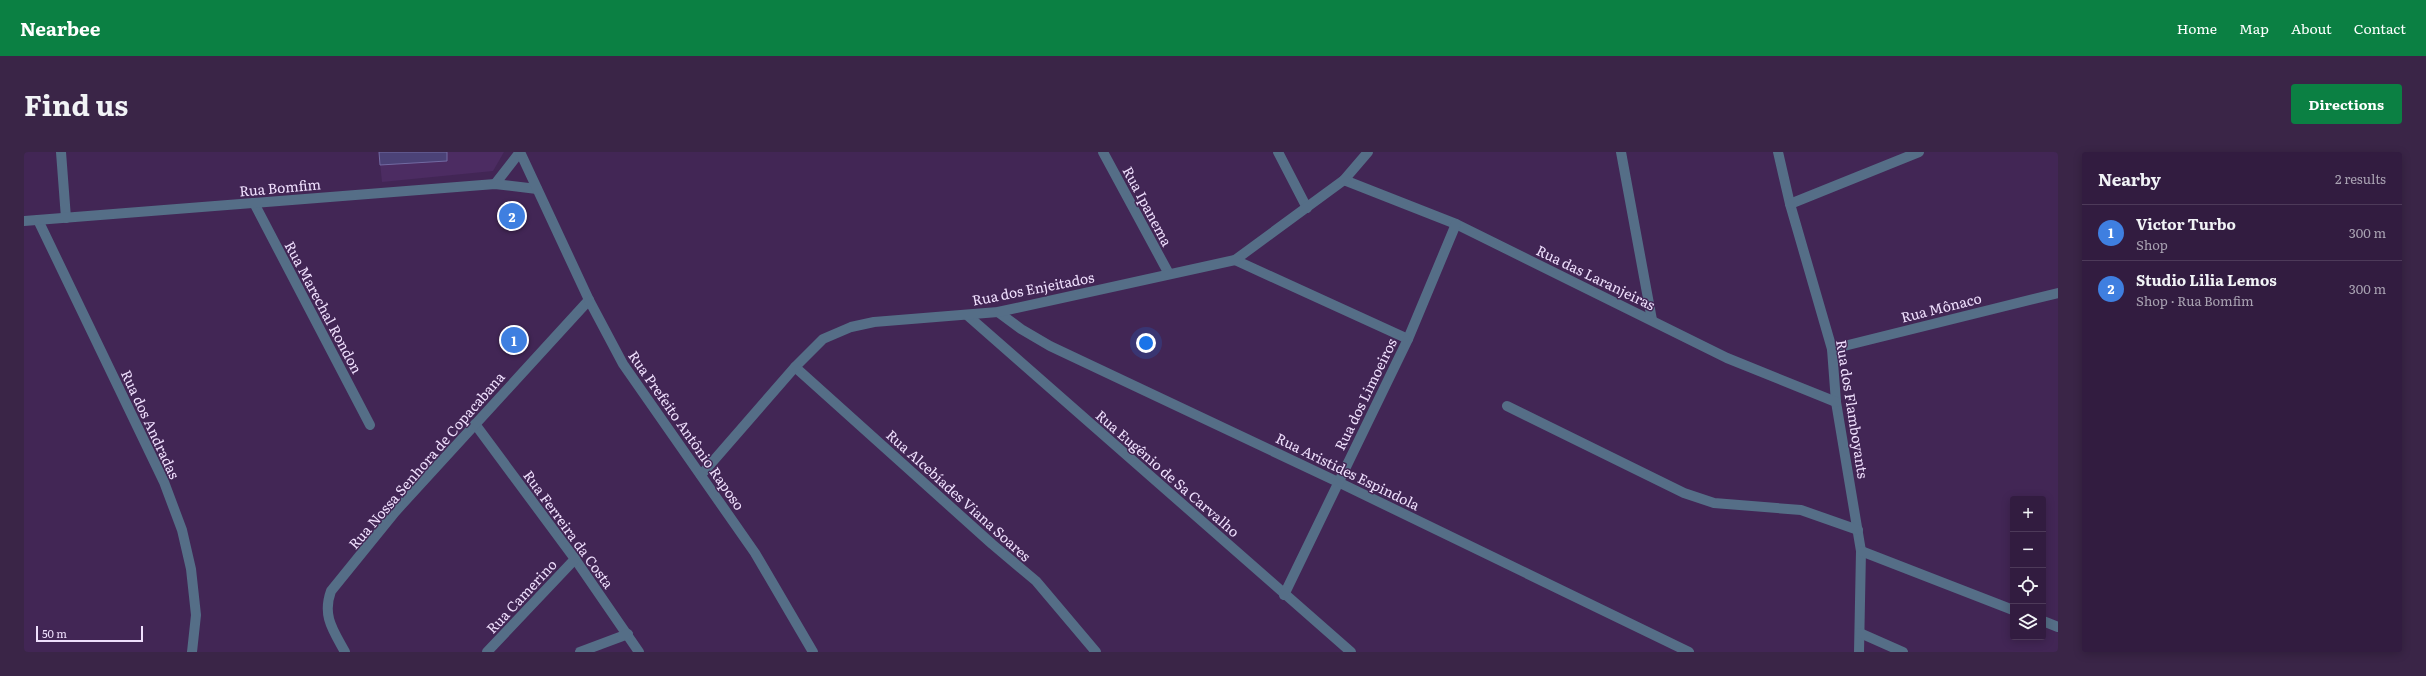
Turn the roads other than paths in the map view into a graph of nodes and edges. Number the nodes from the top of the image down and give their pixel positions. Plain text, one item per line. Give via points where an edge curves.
1 (61, 152) edge
2 (520, 152) edge
3 (1103, 152) edge
4 (1278, 152) edge
5 (1368, 152) edge
6 (1621, 152) edge
7 (1778, 152) edge
8 (1919, 152) edge
9 (1344, 180) junction
10 (495, 184) junction
11 (537, 189) junction
12 (254, 203) junction
13 (1790, 204) junction
14 (1307, 208) junction
15 (66, 218) junction
16 (38, 220) junction
17 (24, 221) edge
18 (1456, 224) junction
19 (1235, 260) junction
20 (1169, 274) junction
21 (2058, 293) edge
22 (589, 300) junction
23 (998, 312) junction
24 (968, 315) junction
25 (1652, 320) junction
26 (1408, 338) junction
27 (1832, 349) junction
28 (796, 367) junction
29 (1836, 402) junction
30 (1506, 406) dead end
31 (475, 424) junction
32 (370, 425) dead end
33 (701, 475) junction
34 (1338, 482) junction
35 (1858, 530) junction
36 (1861, 551) junction
37 (575, 559) junction
38 (1284, 595) junction
39 (2010, 609) edge
40 (2046, 622) edge
41 (2058, 627) edge
42 (1860, 633) junction
43 (628, 634) junction
44 (192, 652) edge
45 (345, 652) edge
46 (487, 652) edge
47 (580, 652) edge
48 (639, 652) edge
49 (813, 652) edge
50 (1096, 652) edge
51 (1351, 652) edge
52 (1689, 652) edge
53 (1859, 652) edge
54 (1903, 652) edge

1 - 15 street
2 - 10 street
2 - 11 street, Rua Prefeito Antônio Raposo
3 - 20 street, Rua Ipanema
4 - 14 street
5 - 9 street, Rua dos Enjeitados
6 - 25 street
7 - 13 street, Rua dos Flamboyants
8 - 13 street
9 - 14 street, Rua dos Enjeitados
9 - 18 street, Rua das Laranjeiras
10 - 11 street, Rua Bomfim
10 - 12 street, Rua Bomfim
11 - 22 street, Rua Prefeito Antônio Raposo
12 - 15 street, Rua Bomfim
12 - 32 street, Rua Marechal Rondon
13 - 27 street, Rua dos Flamboyants
14 - 19 street, Rua dos Enjeitados
15 - 16 street, Rua Bomfim
16 - 17 street, Rua Bomfim
16 - 44 street, Rua dos Andradas via 164,482 182,530 191,569 196,615
18 - 25 street, Rua das Laranjeiras
18 - 26 street, Rua dos Limoeiros
19 - 20 street, Rua dos Enjeitados
19 - 26 street
20 - 23 street, Rua dos Enjeitados
21 - 27 street, Rua Mônaco
22 - 31 street, Rua Nossa Senhora de Copacabana
22 - 33 street, Rua Prefeito Antônio Raposo via 623,364
23 - 24 street, Rua dos Enjeitados
23 - 34 street, Rua Aristides Espindola via 1050,346
24 - 28 street, Rua dos Enjeitados via 874,322 851,327 823,339
24 - 38 street, Rua Eugênio de Sa Carvalho
25 - 29 street, Rua das Laranjeiras via 1727,358
26 - 34 street, Rua dos Limoeiros
27 - 29 street, Rua dos Flamboyants
28 - 33 street, Rua dos Enjeitados
28 - 50 street, Rua Alcebíades Viana Soares via 1036,581
29 - 35 street, Rua dos Flamboyants
30 - 35 street via 1684,493 1707,501 1737,506 1801,510
31 - 37 street, Rua Ferreira da Costa
31 - 45 street, Rua Nossa Senhora de Copacabana via 395,512 331,591 326,604 328,619
33 - 49 street, Rua Prefeito Antônio Raposo via 756,553
34 - 38 street, Rua dos Limoeiros
34 - 52 street, Rua Aristides Espindola
35 - 36 street, Rua dos Flamboyants
36 - 39 street
36 - 42 street, Rua dos Flamboyants
37 - 43 street, Rua Ferreira da Costa
37 - 46 street, Rua Camerino
38 - 51 street, Rua Eugênio de Sa Carvalho
40 - 41 street
42 - 53 street, Rua dos Flamboyants
42 - 54 street
43 - 47 street
43 - 48 street, Rua Ferreira da Costa

